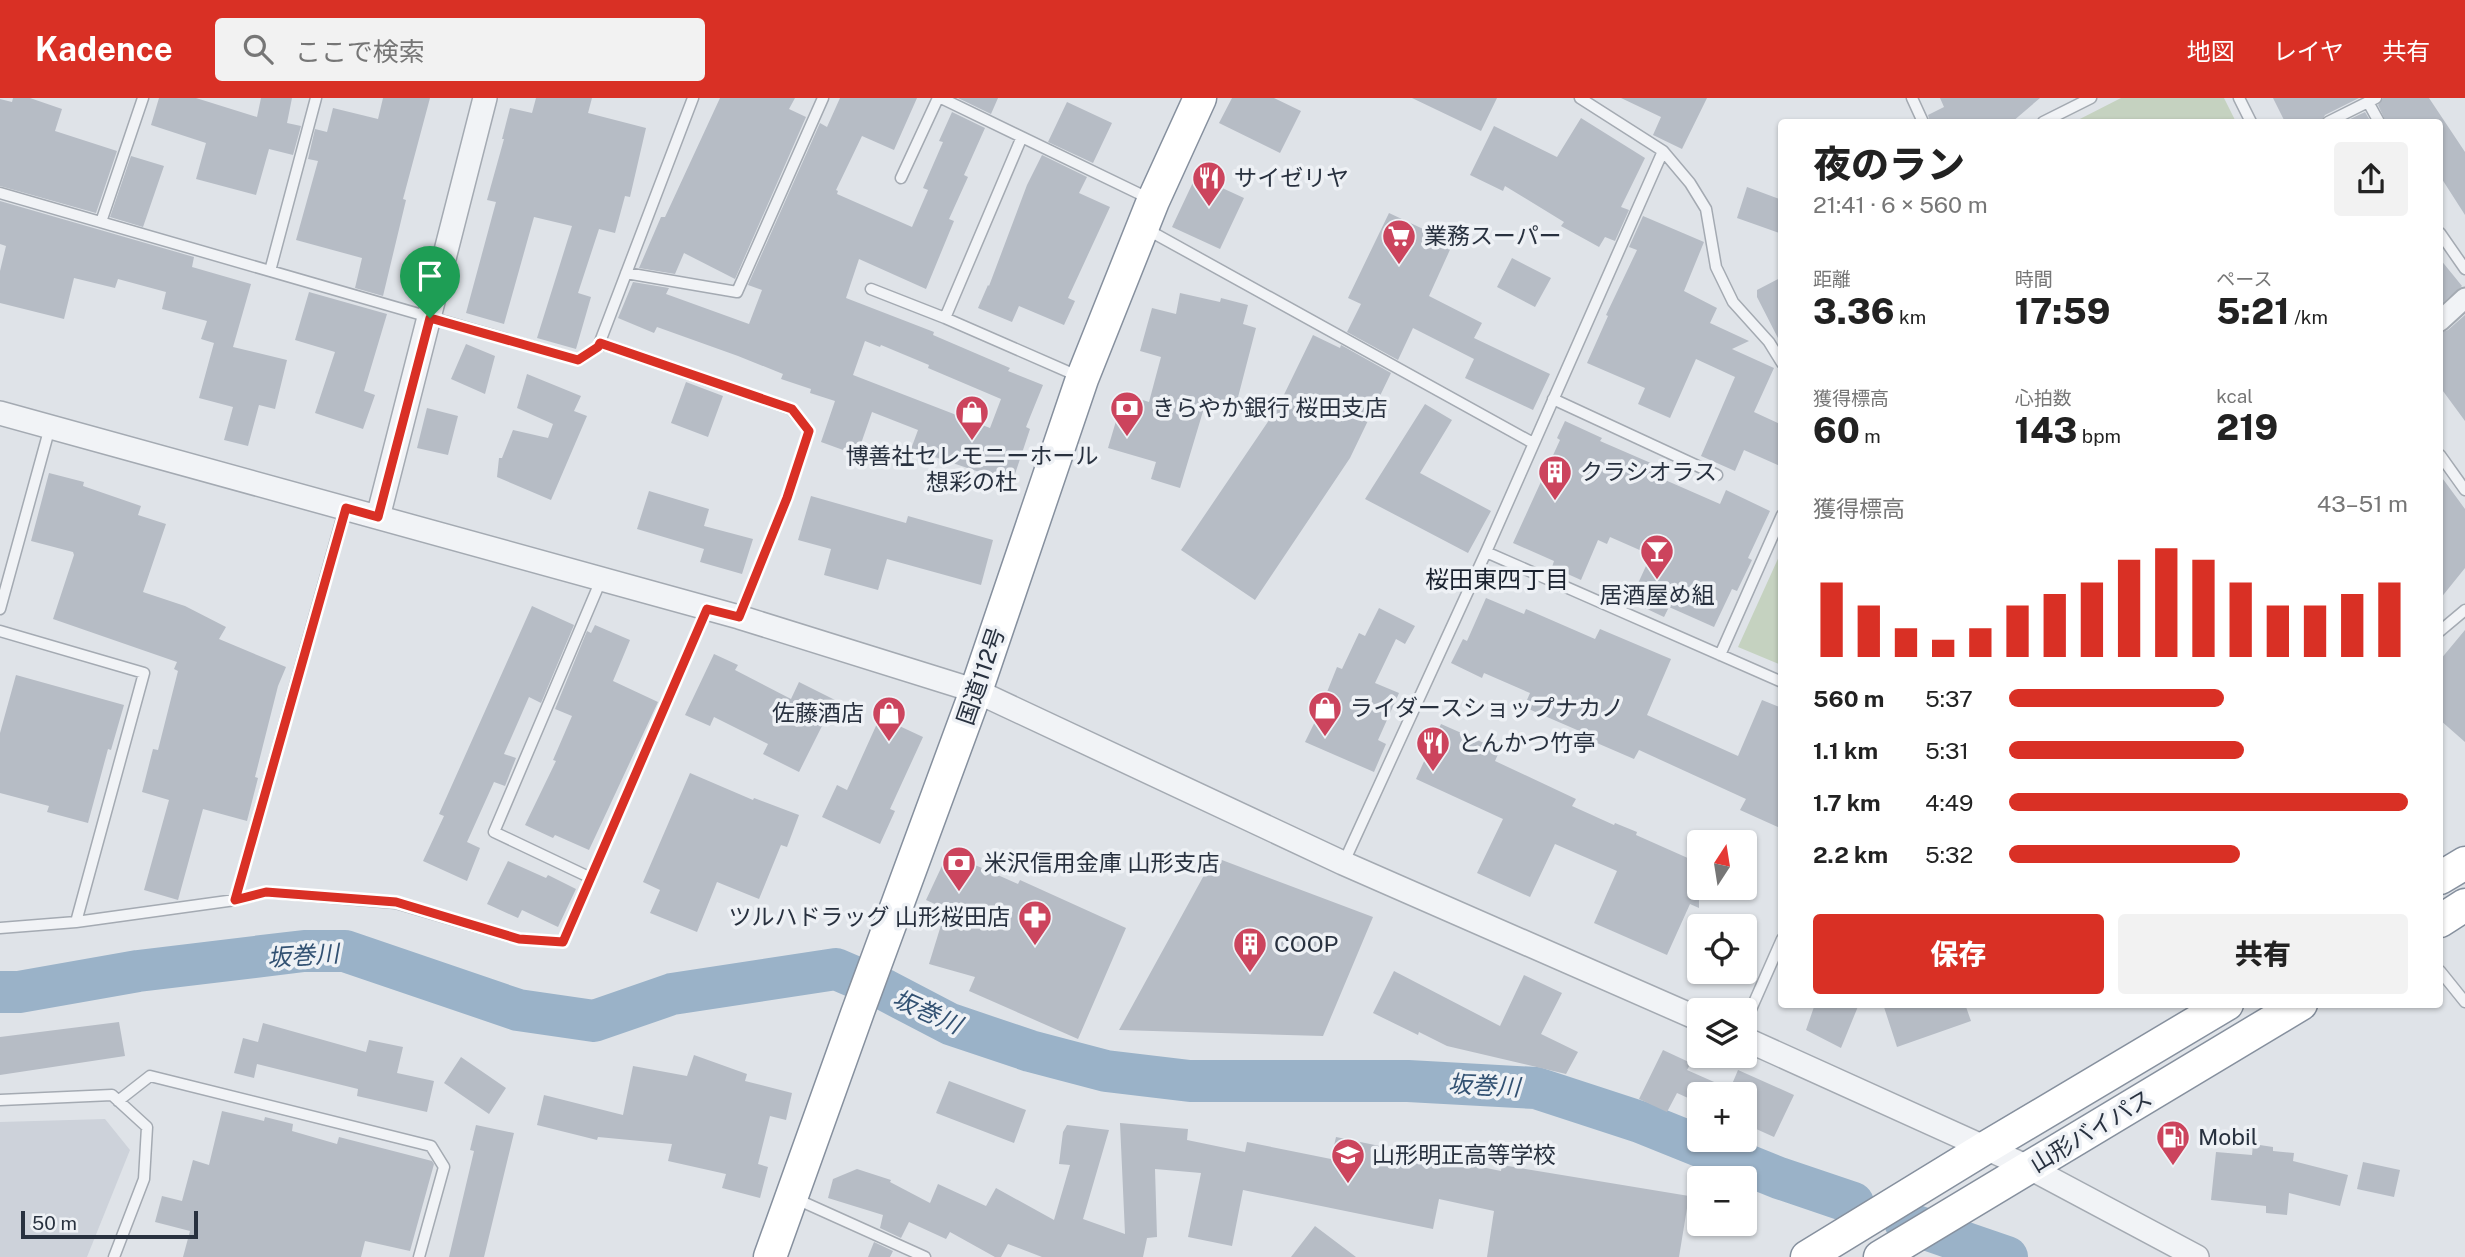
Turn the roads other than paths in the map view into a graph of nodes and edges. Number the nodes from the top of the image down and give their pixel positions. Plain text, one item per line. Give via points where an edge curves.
1 (143, 98) edge
2 (316, 98) edge
3 (485, 98) edge
4 (693, 98) edge
5 (823, 98) edge
6 (939, 98) edge
7 (1200, 98) edge
8 (1580, 98) edge
9 (1912, 98) edge
10 (2091, 98) edge
11 (2239, 98) edge
12 (2372, 100) edge
13 (1595, 103) edge
14 (1922, 119) edge
15 (2049, 119) edge
16 (2250, 119) edge
17 (2334, 119) edge
18 (2378, 119) edge
19 (1021, 139) junction
20 (1663, 151) junction
21 (901, 178) dead end
22 (0, 193) edge
23 (1148, 214) junction
24 (102, 222) junction
25 (2443, 237) edge
26 (2465, 269) edge
27 (270, 271) junction
28 (626, 273) junction
29 (871, 289) dead end
30 (2465, 298) edge
31 (430, 318) junction
32 (945, 318) junction
33 (2443, 318) edge
34 (600, 343) junction
35 (1778, 357) edge
36 (1082, 379) junction
37 (1553, 399) junction
38 (0, 413) edge
39 (50, 427) junction
40 (1533, 443) junction
41 (2443, 459) edge
42 (1717, 475) dead end
43 (2465, 490) edge
44 (346, 508) junction
45 (378, 517) junction
46 (1778, 524) edge
47 (1486, 552) junction
48 (601, 580) junction
49 (0, 609) edge
50 (707, 609) junction
51 (2465, 610) edge
52 (739, 617) junction
53 (2443, 628) edge
54 (0, 631) edge
55 (1720, 655) junction
56 (1778, 679) edge
57 (976, 691) junction
58 (1343, 863) junction
59 (2465, 863) edge
60 (2443, 876) edge
61 (591, 878) junction
62 (235, 900) junction
63 (2465, 905) edge
64 (2443, 919) edge
65 (76, 922) junction
66 (0, 928) edge
67 (1778, 948) edge
68 (2443, 975) edge
69 (1756, 998) edge
70 (2465, 1002) edge
71 (2220, 1008) edge
72 (2294, 1008) edge
73 (1687, 1014) edge
74 (1757, 1044) edge
75 (0, 1100) edge
76 (118, 1101) junction
77 (1985, 1148) junction
78 (2030, 1168) junction
79 (792, 1197) junction
80 (114, 1257) edge
81 (419, 1257) edge
82 (770, 1257) edge
83 (925, 1257) edge
84 (1807, 1257) edge
85 (1880, 1257) edge
86 (2197, 1257) edge

1 - 24 lane
2 - 27 lane
3 - 31 street
4 - 28 lane
5 - 28 lane via 737,292
6 - 19 lane
6 - 21 lane
7 - 23 highway, 国道112号
8 - 13 lane
9 - 14 lane
10 - 15 lane
11 - 16 lane
12 - 17 lane
12 - 18 lane
13 - 20 lane
19 - 23 lane
19 - 32 lane
20 - 35 lane via 1706,209 1716,267 1733,302
20 - 37 lane
22 - 24 lane
23 - 36 highway, 国道112号
23 - 40 lane
24 - 27 lane
25 - 26 lane
27 - 31 lane
28 - 34 lane
29 - 32 lane
30 - 33 street
31 - 34 lane via 578,360
31 - 45 street
32 - 36 lane
34 - 52 lane via 792,409 809,431
36 - 57 highway, 国道112号
37 - 40 lane
37 - 42 lane
38 - 39 street
39 - 44 street
39 - 49 lane
40 - 47 lane
41 - 43 lane
44 - 45 street
44 - 62 lane
45 - 48 street
46 - 55 lane
47 - 55 lane
47 - 58 lane
48 - 50 street
48 - 61 lane via 494,832
50 - 52 street
50 - 61 lane
51 - 53 lane
52 - 57 street
54 - 65 lane via 144,673
55 - 56 lane
57 - 58 street
57 - 79 highway, 国道112号
58 - 73 street
59 - 60 highway
61 - 62 lane via 563,942 519,939 396,902 266,892
62 - 65 lane
63 - 64 highway
65 - 66 lane
67 - 69 lane
68 - 70 lane
71 - 77 highway, 山形バイパス
72 - 78 highway, 山形バイパス
74 - 77 street
75 - 76 lane via 112,1095
76 - 80 lane via 147,1127 144,1179
76 - 81 lane via 150,1076 431,1146 444,1167
77 - 78 street
77 - 84 highway, 山形バイパス
78 - 85 highway, 山形バイパス
78 - 86 street
79 - 82 highway, 国道112号
79 - 83 lane

